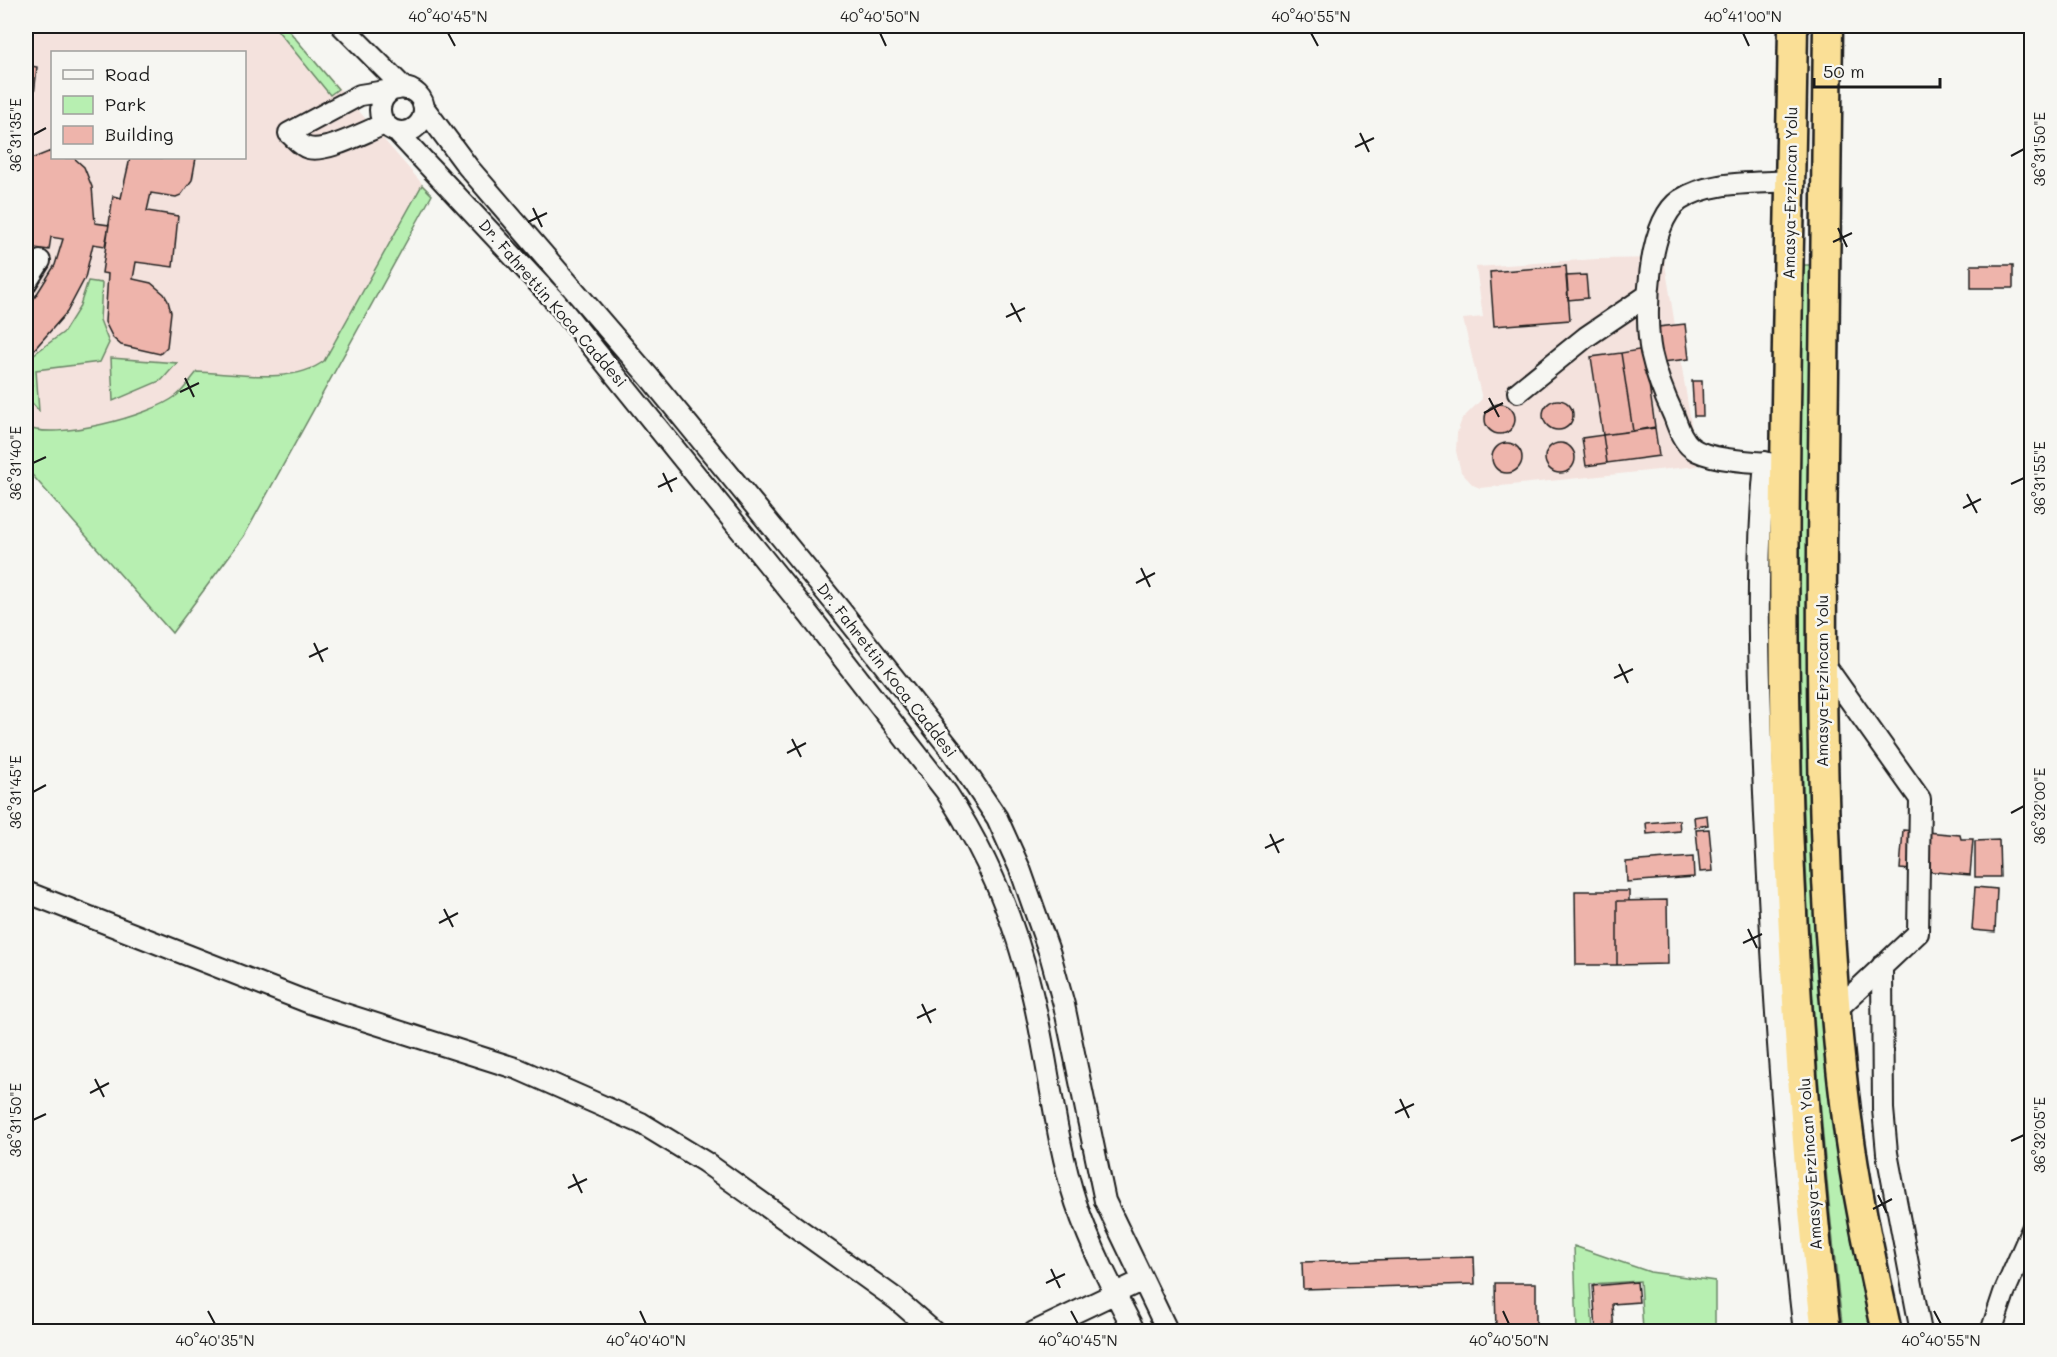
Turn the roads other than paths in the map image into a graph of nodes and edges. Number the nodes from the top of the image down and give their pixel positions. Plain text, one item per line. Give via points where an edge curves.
1 (342, 26) edge
2 (1793, 26) edge
3 (1828, 26) edge
4 (402, 89) junction
5 (424, 108) junction
6 (391, 128) junction
7 (1791, 181) junction
8 (40, 261) dead end
9 (26, 283) edge
10 (1648, 295) junction
11 (1518, 392) dead end
12 (1775, 464) junction
13 (1822, 661) junction
14 (26, 892) edge
15 (1882, 966) junction
16 (1836, 1010) junction
17 (2031, 1229) edge
18 (1143, 1280) junction
19 (1116, 1292) junction
20 (1158, 1311) junction
21 (1128, 1329) edge
22 (934, 1332) edge
23 (1034, 1332) edge
24 (1168, 1332) edge
25 (1804, 1332) edge
26 (1826, 1332) edge
27 (1887, 1332) edge
28 (1921, 1332) edge
29 (1991, 1332) edge

1 - 4 street, Dr. Fahrettin Koca Caddesi
2 - 7 highway, Amasya-Erzincan Yolu
3 - 13 highway, Amasya-Erzincan Yolu
4 - 5 street, Dr. Fahrettin Koca Caddesi via 418,96
4 - 6 street via 381,102 381,117
4 - 6 street via 360,95 289,133 306,148 316,148
5 - 6 street via 416,127
5 - 18 street, Dr. Fahrettin Koca Caddesi via 468,167 642,369 837,607 952,751 991,808 1009,842 1053,964 1105,1201
6 - 19 street, Dr. Fahrettin Koca Caddesi via 508,248 594,347 948,793 996,880 1032,992 1076,1202
7 - 10 street via 1704,189 1677,201 1662,226
7 - 12 highway, Amasya-Erzincan Yolu
8 - 9 street
10 - 11 street via 1586,337
10 - 12 street via 1656,372 1692,448 1710,455
12 - 25 street via 1760,540 1761,701 1769,929 1786,1167
12 - 26 highway, Amasya-Erzincan Yolu via 1788,827 1810,1182
13 - 15 street via 1920,799 1918,933
13 - 16 highway, Amasya-Erzincan Yolu via 1825,841
14 - 22 street via 310,1003 518,1069 641,1123 714,1168 896,1299
15 - 16 street
15 - 28 street via 1887,1153
16 - 27 highway, Amasya-Erzincan Yolu via 1859,1199
17 - 29 street
18 - 19 street
18 - 20 street, Dr. Fahrettin Koca Caddesi
19 - 21 street, Dr. Fahrettin Koca Caddesi
19 - 23 street
20 - 21 street
20 - 24 street, Dr. Fahrettin Koca Caddesi

